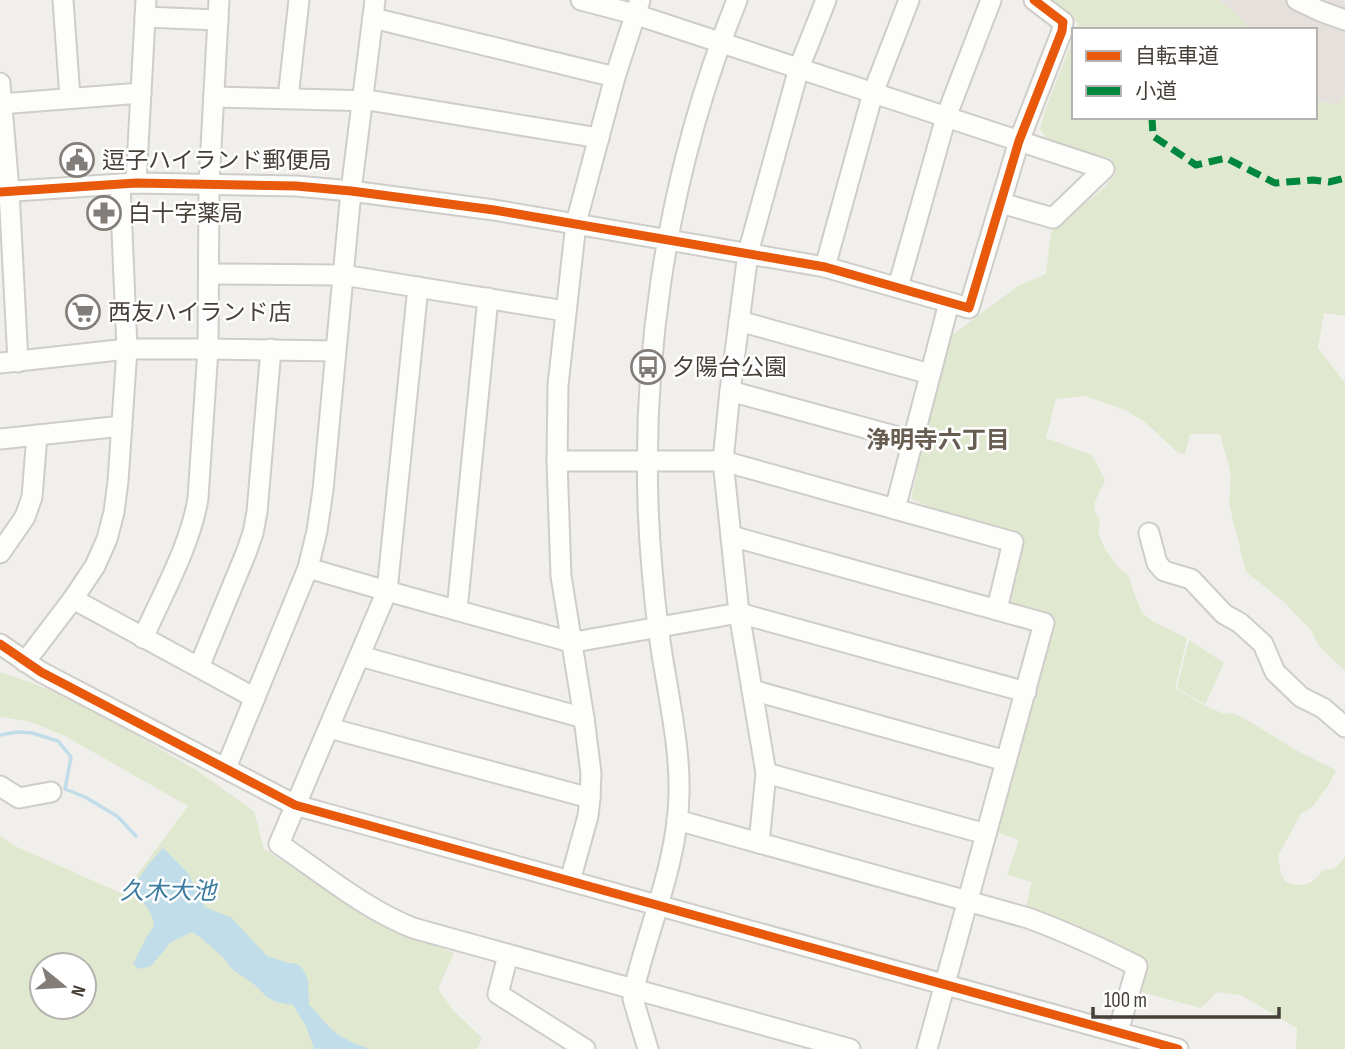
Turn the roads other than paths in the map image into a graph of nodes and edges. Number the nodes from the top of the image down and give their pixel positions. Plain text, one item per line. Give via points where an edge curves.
1 (63, 0) edge
2 (299, 0) edge
3 (581, 0) edge
4 (737, 0) edge
5 (825, 0) edge
6 (909, 0) edge
7 (991, 0) edge
8 (1034, 0) edge
9 (1297, 0) edge
10 (637, 7) edge
11 (146, 9) edge
12 (374, 9) edge
13 (219, 10) edge
14 (1345, 20) edge
15 (720, 42) junction
16 (799, 68) junction
17 (615, 77) junction
18 (0, 82) edge
19 (141, 93) junction
20 (873, 93) junction
21 (214, 97) junction
22 (70, 98) junction
23 (288, 98) junction
24 (362, 100) junction
25 (1, 104) edge
26 (946, 117) junction
27 (599, 138) junction
28 (1019, 141) junction
29 (128, 184) junction
30 (209, 184) junction
31 (5, 191) edge
32 (351, 191) junction
33 (1001, 203) junction
34 (576, 223) junction
35 (669, 240) junction
36 (748, 253) junction
37 (825, 267) junction
38 (209, 274) junction
39 (343, 275) junction
40 (7, 281) edge
41 (418, 287) junction
42 (898, 287) junction
43 (488, 298) junction
44 (949, 303) junction
45 (565, 311) junction
46 (739, 321) junction
47 (127, 349) junction
48 (208, 349) junction
49 (271, 349) junction
50 (335, 351) junction
51 (9, 363) edge
52 (930, 374) junction
53 (730, 391) junction
54 (122, 426) junction
55 (37, 435) junction
56 (0, 439) edge
57 (913, 441) junction
58 (557, 461) junction
59 (723, 461) junction
60 (648, 462) junction
61 (894, 509) junction
62 (1149, 533) dead end
63 (731, 536) junction
64 (3, 542) edge
65 (308, 568) junction
66 (387, 591) junction
67 (73, 599) junction
68 (997, 609) junction
69 (457, 610) junction
70 (740, 613) junction
71 (657, 628) junction
72 (143, 638) junction
73 (571, 642) junction
74 (0, 644) edge
75 (360, 656) junction
76 (25, 662) junction
77 (199, 667) junction
78 (752, 690) junction
79 (1026, 692) junction
80 (255, 698) junction
81 (584, 718) junction
82 (1345, 727) edge
83 (329, 728) junction
84 (1006, 761) junction
85 (226, 768) junction
86 (766, 773) junction
87 (0, 786) edge
88 (51, 792) dead end
89 (590, 798) junction
90 (295, 805) junction
91 (677, 820) junction
92 (986, 834) junction
93 (759, 842) junction
94 (570, 881) junction
95 (967, 902) junction
96 (657, 905) junction
97 (508, 955) junction
98 (945, 984) junction
99 (634, 989) junction
100 (1118, 1032) junction
101 (585, 1049) edge
102 (648, 1049) edge
103 (850, 1049) edge
104 (927, 1049) edge
105 (1178, 1049) edge

1 - 22 street
2 - 23 street
3 - 10 street
4 - 15 street
5 - 16 street
6 - 20 street
7 - 26 street
8 - 28 street via 1063,22
9 - 14 street
10 - 15 street
10 - 17 street
11 - 13 street
11 - 19 street
12 - 17 street
12 - 24 street
13 - 21 street
15 - 16 street
15 - 35 street via 685,160
16 - 20 street
16 - 36 street
17 - 27 street
18 - 25 street
19 - 22 street
19 - 29 street
20 - 26 street
20 - 37 street
21 - 23 street
21 - 30 street
22 - 25 street
23 - 24 street
24 - 27 street
24 - 32 street
25 - 31 street
26 - 28 street
26 - 42 street
27 - 34 street
28 - 33 street
28 - 33 street via 1104,169 1053,218
29 - 30 street
29 - 31 street
29 - 47 street
30 - 32 street
30 - 38 street
31 - 40 street
32 - 34 street
32 - 39 street
33 - 44 street via 970,308
34 - 35 street
34 - 45 street
35 - 36 street
35 - 60 street via 654,344
36 - 37 street
36 - 46 street
37 - 42 street
38 - 39 street
38 - 48 street
39 - 41 street
39 - 50 street
40 - 51 street
41 - 43 street
41 - 66 street
42 - 44 street
43 - 45 street
43 - 69 street
44 - 52 street
45 - 58 street
46 - 52 street
46 - 53 street
47 - 48 street
47 - 51 street
47 - 54 street
48 - 49 street
48 - 72 street via 195,515
49 - 50 street
49 - 77 street via 253,533
50 - 65 street via 323,490
52 - 57 street
53 - 57 street
53 - 59 street
54 - 55 street
54 - 67 street via 107,539
55 - 56 street
55 - 64 street via 32,496 25,517
57 - 61 street
58 - 60 street
58 - 73 street via 561,576
59 - 60 street
59 - 61 street
59 - 63 street
60 - 71 street
61 - 68 street via 1013,542
62 - 82 street via 1157,563 1164,571 1191,579 1224,614 1263,644 1275,672
63 - 68 street
63 - 70 street
65 - 66 street
65 - 80 street
66 - 69 street
66 - 75 street
67 - 72 street
67 - 76 street
68 - 79 street via 1044,623
69 - 73 street
70 - 71 street
70 - 78 street
70 - 79 street
71 - 73 street
71 - 91 street via 678,764
72 - 77 street
73 - 81 street
74 - 76 street
75 - 81 street
75 - 83 street
76 - 85 street
77 - 80 street
78 - 84 street
78 - 86 street
79 - 84 street
80 - 85 street
81 - 89 street
83 - 89 street
83 - 90 street
84 - 92 street
85 - 90 street
86 - 92 street
86 - 93 street
87 - 88 street via 19,798
89 - 94 street
90 - 94 street
90 - 97 street via 279,844 396,921
91 - 93 street
91 - 96 street
92 - 95 street
93 - 95 street
94 - 96 street
95 - 98 street
95 - 100 street via 1070,933 1136,966
96 - 98 street
96 - 99 street
97 - 99 street
97 - 101 street via 498,994
98 - 100 street
98 - 104 street
99 - 102 street
99 - 103 street
100 - 105 street

